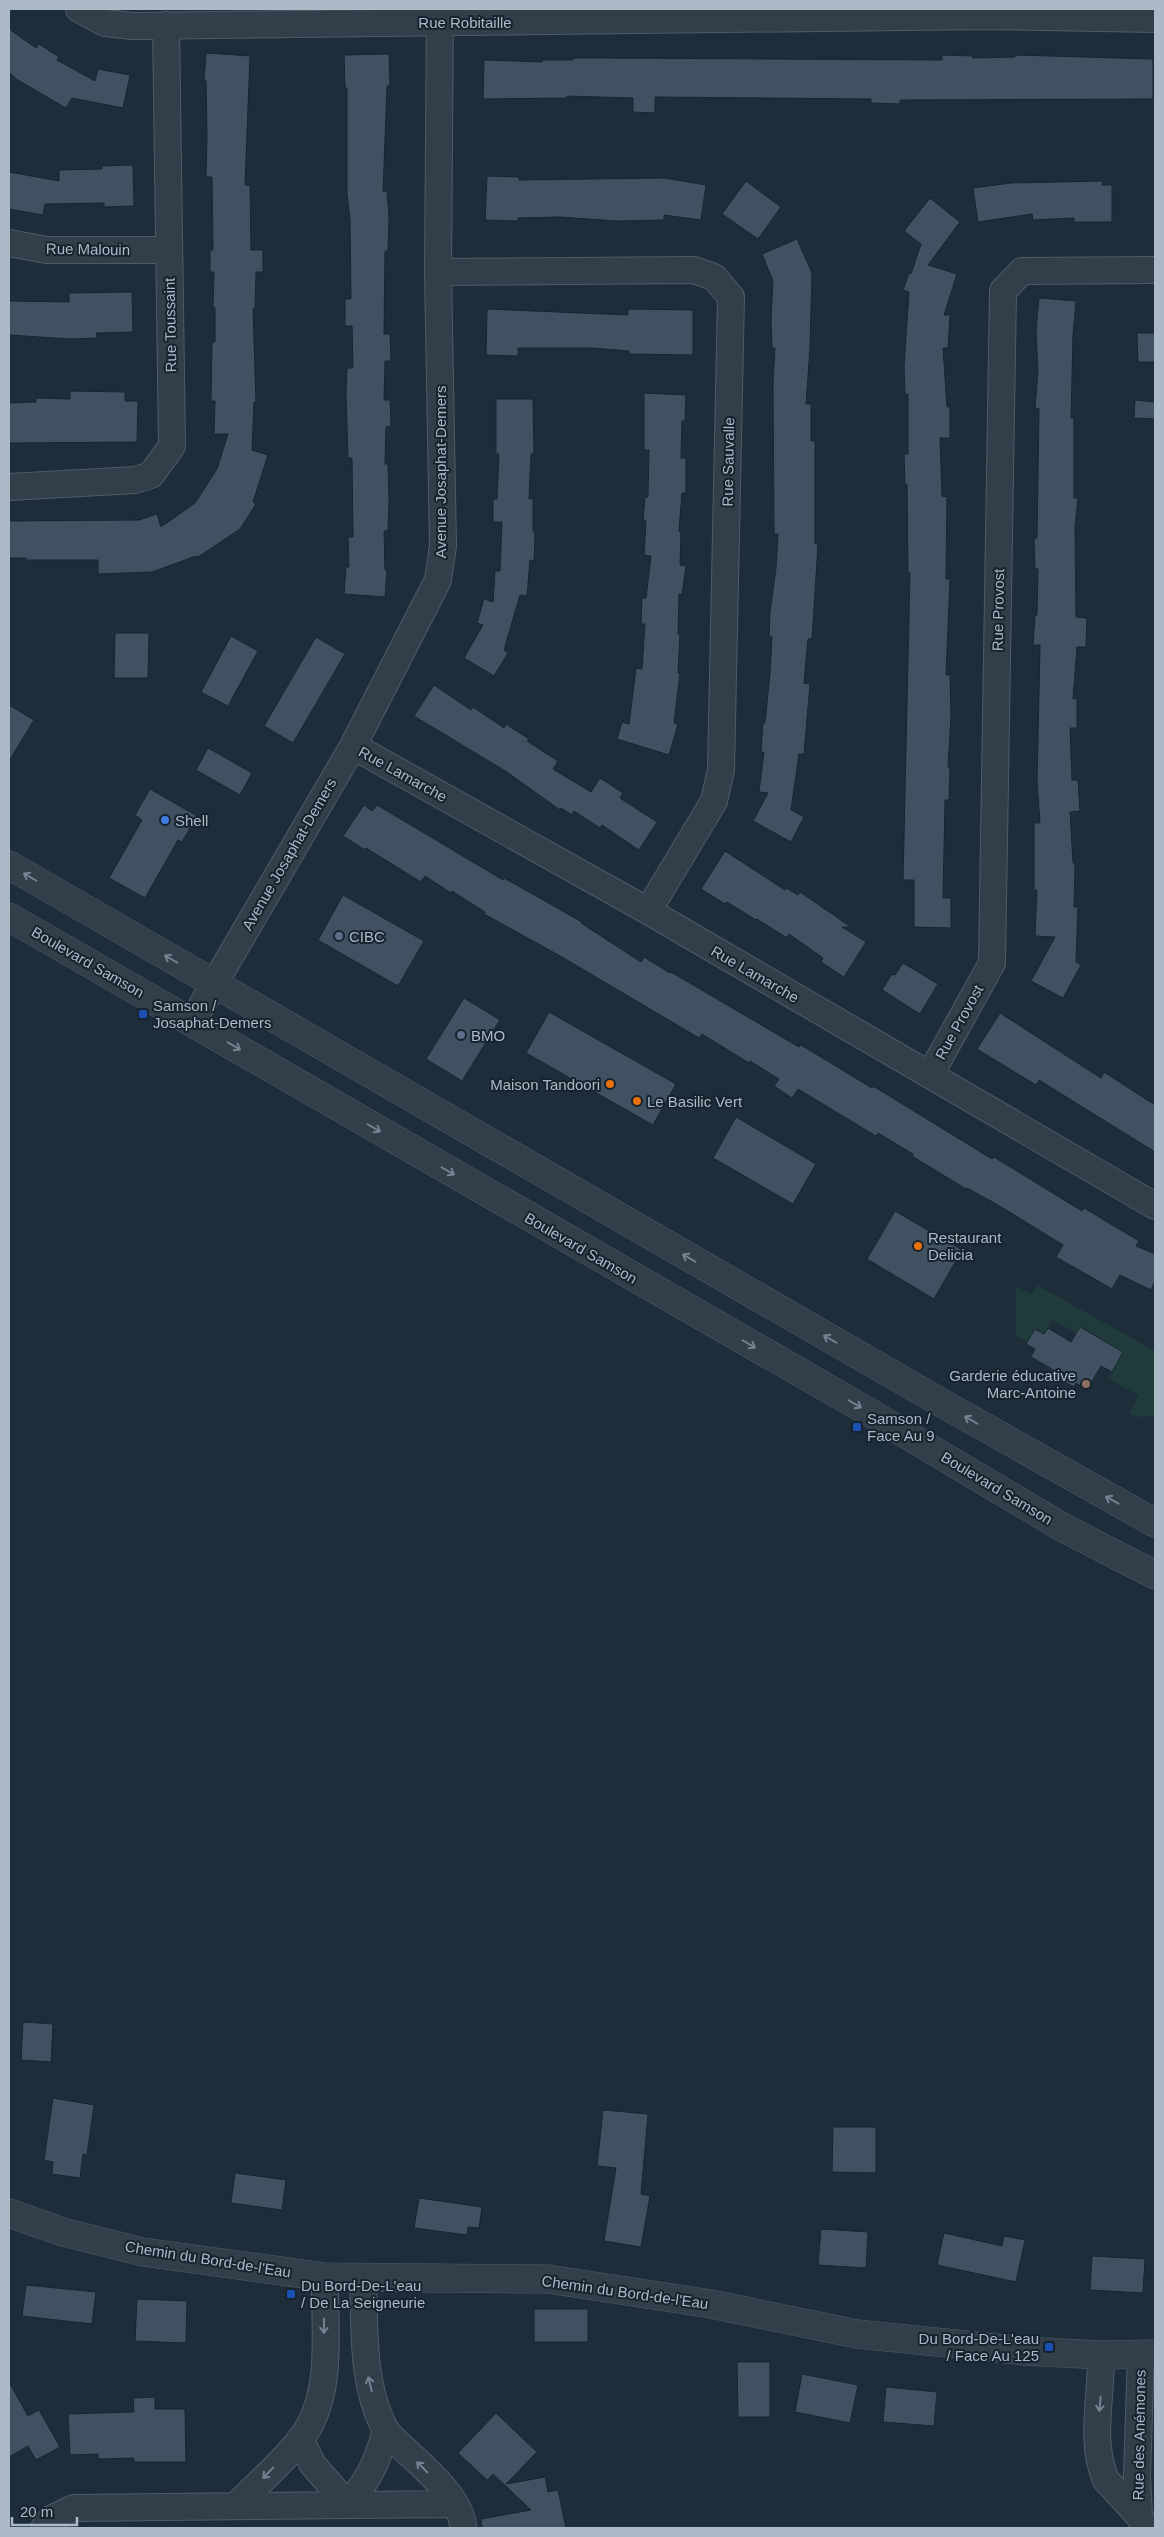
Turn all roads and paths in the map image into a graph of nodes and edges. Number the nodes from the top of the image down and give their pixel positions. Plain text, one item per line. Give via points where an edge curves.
1 (79, 9) edge
2 (986, 12) edge
3 (722, 14) edge
4 (440, 16) edge
5 (1155, 19) edge
6 (166, 25) junction
7 (9, 243) edge
8 (168, 250) junction
9 (1155, 270) edge
10 (438, 272) junction
11 (9, 487) edge
12 (352, 746) junction
13 (9, 865) edge
14 (648, 911) junction
15 (9, 917) edge
16 (213, 984) junction
17 (192, 1022) junction
18 (930, 1075) junction
19 (1155, 1206) edge
20 (1155, 1523) edge
21 (1155, 1575) edge
22 (9, 2213) edge
23 (325, 2277) junction
24 (363, 2277) junction
25 (1148, 2354) edge
26 (1101, 2355) junction
27 (386, 2430) junction
28 (300, 2439) junction
29 (454, 2504) junction
30 (348, 2505) junction
31 (236, 2506) junction
32 (1142, 2522) edge
33 (44, 2528) edge
34 (463, 2528) edge

1 - 6 street, Rue Robitaille via 105,23
2 - 3 street, Rue Robitaille
2 - 5 street, Rue Robitaille
3 - 4 street, Rue Robitaille
4 - 6 street, Rue Robitaille
4 - 10 street, Avenue Josaphat-Demers
6 - 8 street, Rue Toussaint
7 - 8 street, Rue Malouin via 47,250
8 - 11 street, Rue Toussaint via 172,446 151,475 135,480
9 - 18 street, Rue Provost via 1022,271 1003,291 992,963
10 - 12 street, Avenue Josaphat-Demers via 443,546 438,580
10 - 14 street, Rue Sauvalle via 694,270 714,277 731,297 721,770 714,801
12 - 14 street, Rue Lamarche
12 - 16 street, Avenue Josaphat-Demers
16 -> 13 street
14 - 18 street, Rue Lamarche
15 - 17 street, Boulevard Samson
16 - 17 street, Avenue Josaphat-Demers
20 -> 16 street
17 -> 21 street, Boulevard Samson via 1062,1527
18 - 19 street, Rue Lamarche
22 - 23 street, Chemin du Bord-de-l'Eau via 63,2232 143,2252
23 - 24 street, Chemin du Bord-de-l'Eau
23 -> 28 street via 324,2379 319,2403
24 - 26 street, Chemin du Bord-de-l'Eau via 548,2279 711,2304 856,2334 1025,2351
27 -> 24 street via 375,2406 368,2375
25 - 26 street, Chemin du Bord-de-l'Eau
25 - 32 street, Rue des Anémones via 1137,2466
26 -> 32 street, Rue des Anémones via 1098,2432 1101,2467 1106,2480
29 -> 27 street via 443,2488
27 - 30 street via 370,2477
28 - 30 street via 313,2465
28 -> 31 street
29 - 30 street
29 - 34 street
30 - 31 street
31 - 33 street via 74,2508 51,2519

